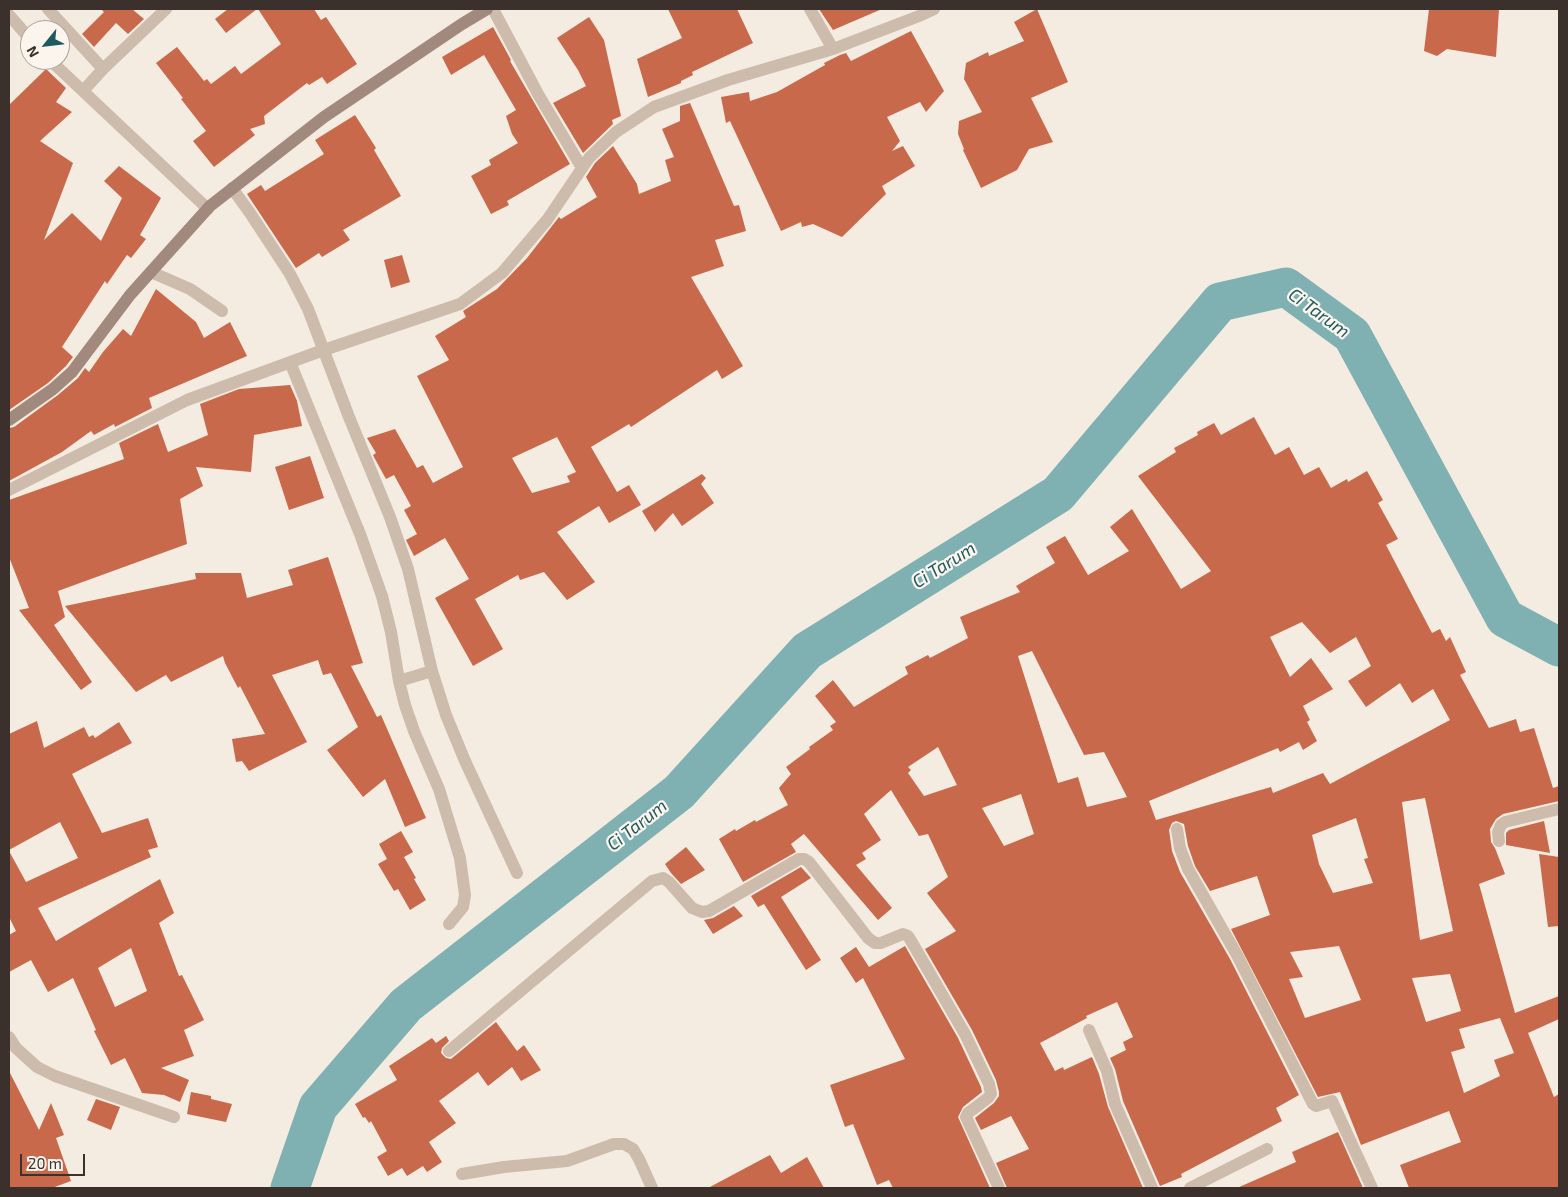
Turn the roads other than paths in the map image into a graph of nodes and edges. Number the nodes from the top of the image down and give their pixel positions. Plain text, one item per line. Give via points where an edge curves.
1 (48, 9) edge
2 (166, 9) edge
3 (486, 9) edge
4 (493, 9) edge
5 (810, 9) edge
6 (934, 9) edge
7 (9, 14) edge
8 (20, 27) edge
9 (833, 49) junction
10 (61, 70) edge
11 (100, 72) junction
12 (85, 91) junction
13 (582, 168) junction
14 (228, 191) junction
15 (209, 207) junction
16 (151, 272) junction
17 (222, 311) dead end
18 (321, 351) junction
19 (292, 361) junction
20 (9, 420) edge
21 (9, 490) edge
22 (429, 672) junction
23 (402, 680) junction
24 (1559, 809) edge
25 (1177, 829) dead end
26 (1499, 841) dead end
27 (517, 873) dead end
28 (449, 924) dead end
29 (1089, 1030) dead end
30 (9, 1037) edge
31 (449, 1051) dead end
32 (174, 1117) dead end
33 (1267, 1149) dead end
34 (462, 1174) dead end
35 (652, 1188) edge
36 (999, 1188) edge
37 (1152, 1188) edge
38 (1190, 1188) edge
39 (1372, 1188) edge

1 - 11 street
2 - 11 street
3 - 14 main road via 324,117
4 - 13 street
5 - 9 street
6 - 9 street
7 - 8 street
9 - 13 street via 728,80 654,107 616,132
10 - 12 street
11 - 12 street
12 - 15 street
13 - 18 street via 547,220 502,273 460,304
14 - 15 main road
14 - 18 street via 250,213 290,274 308,309
15 - 16 main road
16 - 17 street via 190,288
16 - 20 main road via 72,372
18 - 19 street
18 - 22 street via 390,517 408,569
19 - 21 street via 187,400
19 - 23 street via 382,596
22 - 23 street
22 - 27 street via 465,761
23 - 28 street via 414,731 439,789 460,858 465,895 463,908
24 - 26 street via 1505,822 1500,825
25 - 39 street via 1188,869 1237,954 1313,1104 1332,1102
29 - 37 street via 1107,1071 1115,1104
30 - 32 street via 37,1067 55,1076
31 - 36 street via 652,881 664,878 692,908 702,912 804,859 868,938 875,943 903,934 910,939 965,1034 989,1084 991,1094 966,1117
33 - 38 street
34 - 35 street via 567,1161 614,1144 624,1144 633,1149

